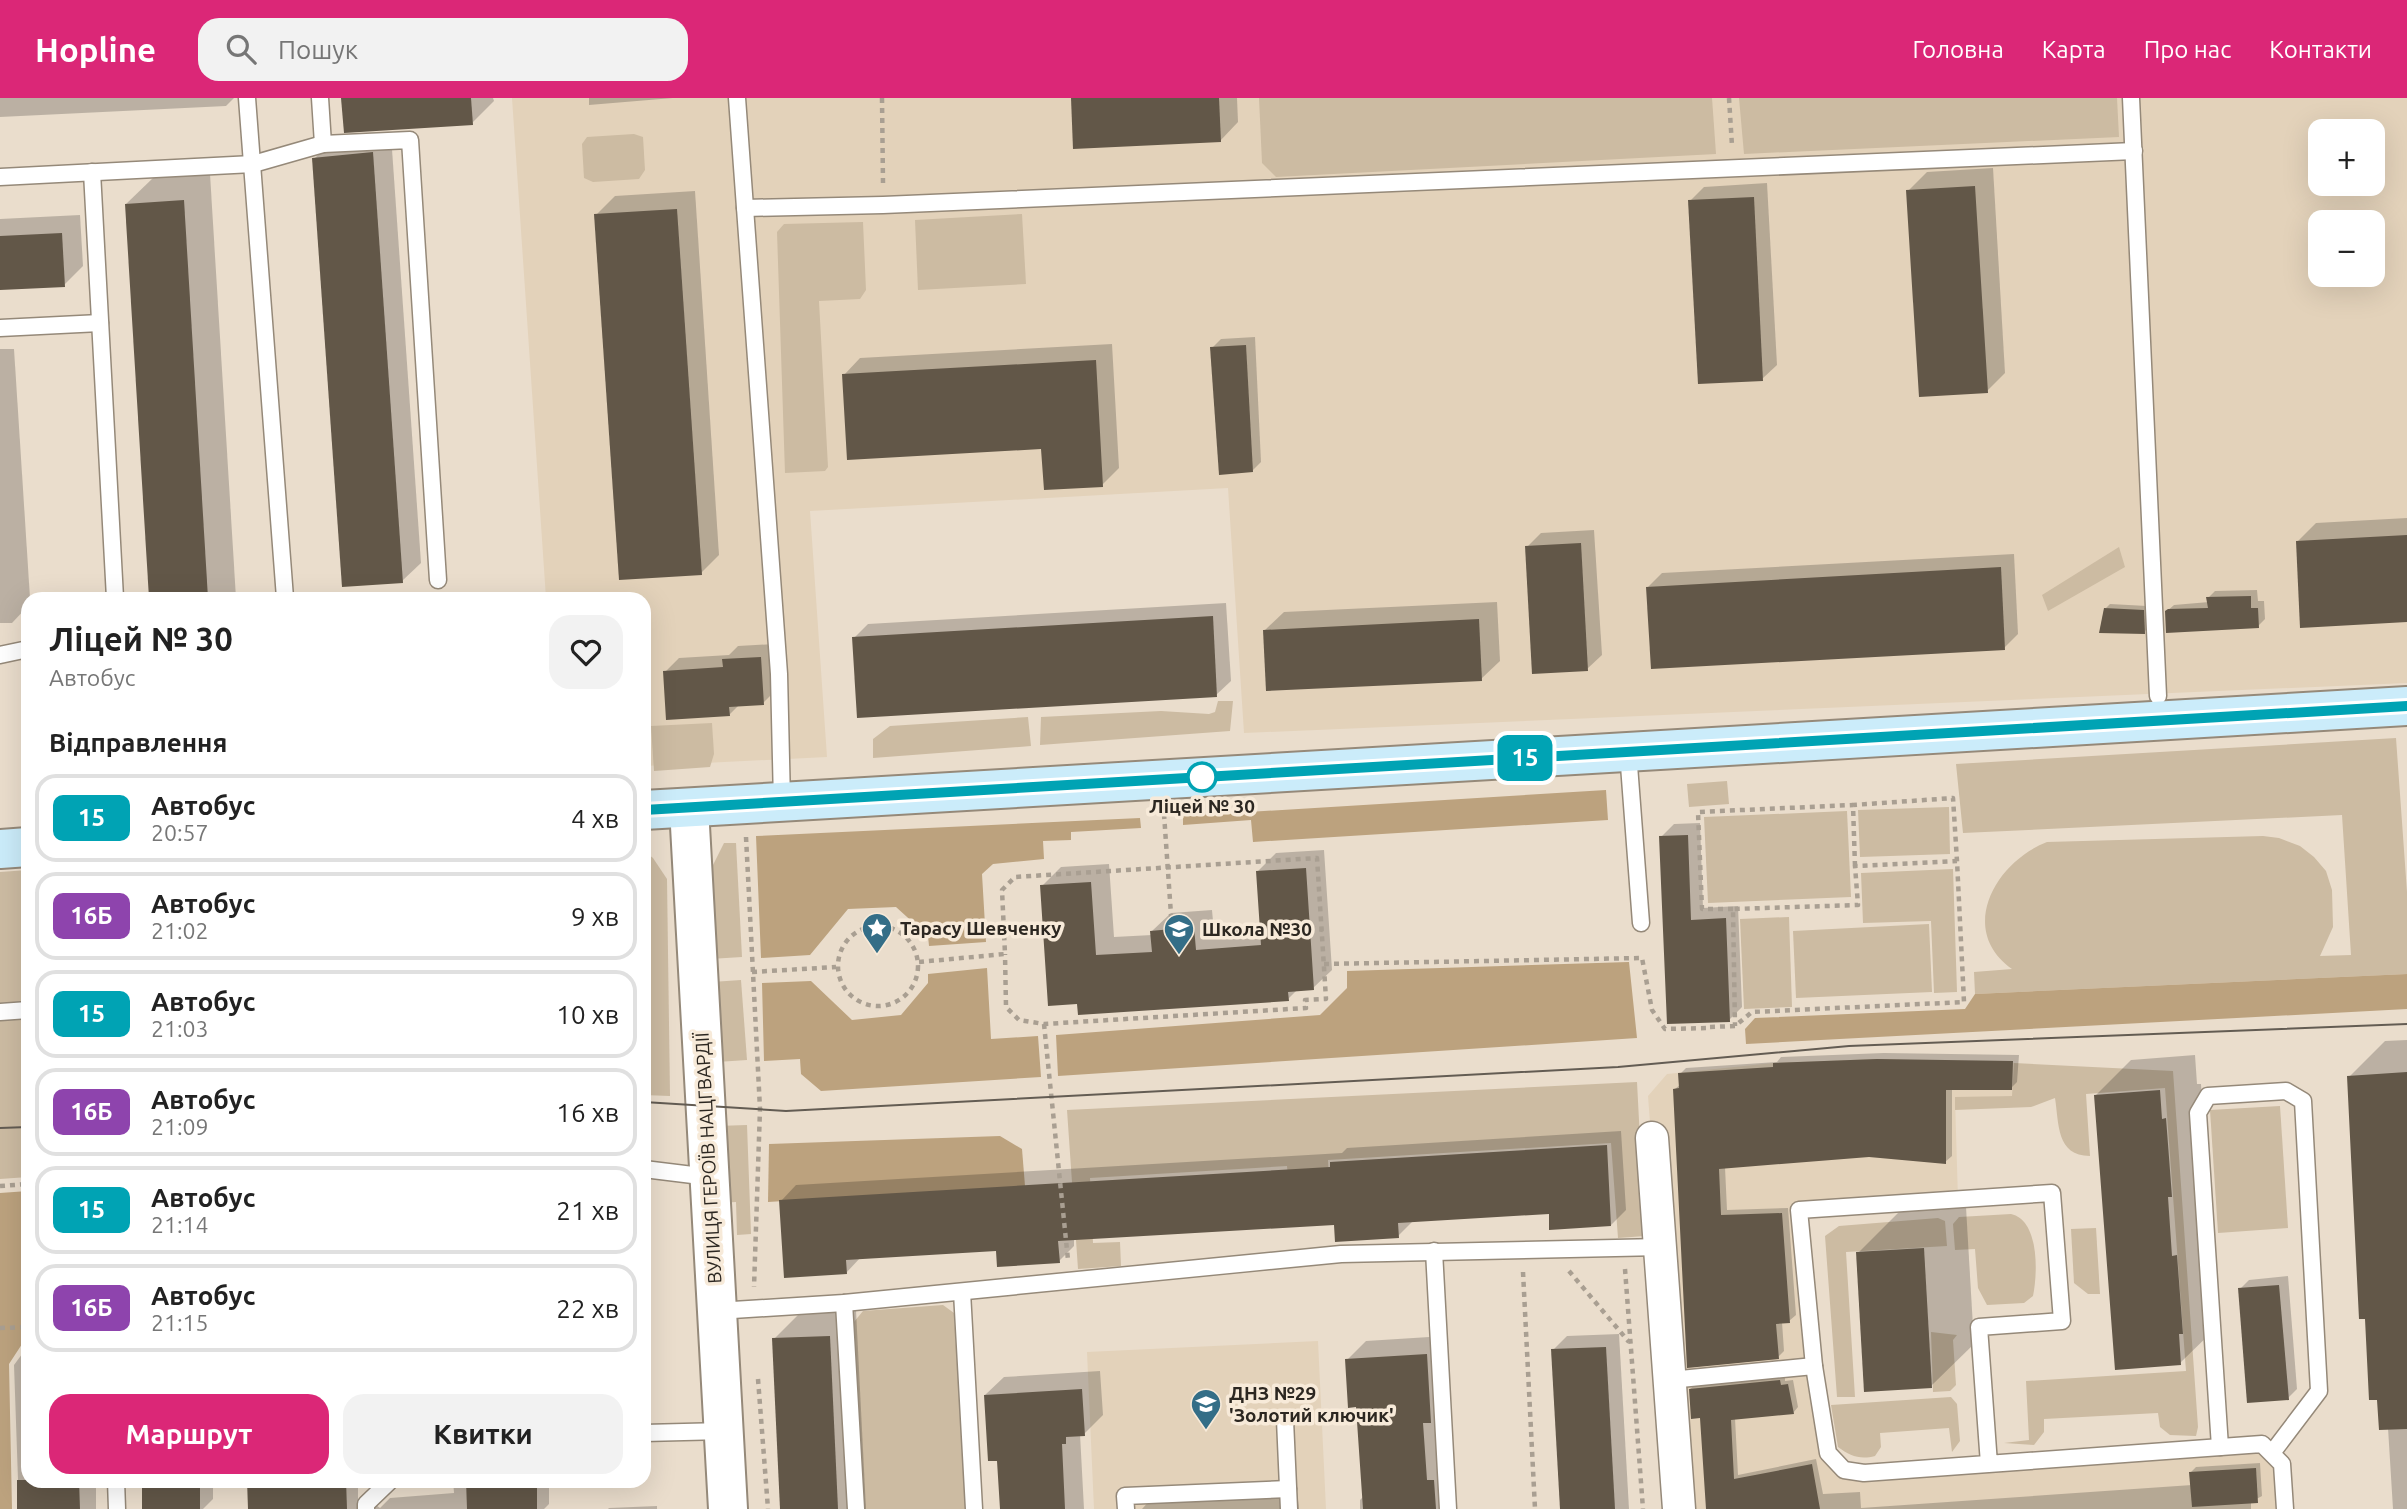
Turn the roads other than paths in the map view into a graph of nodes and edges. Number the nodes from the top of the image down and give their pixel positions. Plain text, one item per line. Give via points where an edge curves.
1 (247, 98) edge
2 (320, 98) edge
3 (737, 98) edge
4 (2132, 98) edge
5 (323, 144) junction
6 (2134, 151) junction
7 (253, 164) junction
8 (92, 172) junction
9 (0, 177) edge
10 (745, 208) junction
11 (100, 323) junction
12 (0, 328) edge
13 (438, 580) dead end
14 (115, 592) edge
15 (285, 592) edge
16 (21, 650) edge
17 (0, 655) edge
18 (2158, 696) dead end
19 (2407, 706) edge
20 (1628, 752) junction
21 (782, 802) junction
22 (689, 808) junction
23 (651, 810) edge
24 (21, 848) edge
25 (0, 849) edge
26 (1641, 923) dead end
27 (21, 1010) edge
28 (0, 1012) edge
29 (1652, 1138) dead end
30 (651, 1169) edge
31 (709, 1177) junction
32 (1661, 1247) junction
33 (1434, 1251) junction
34 (962, 1292) junction
35 (844, 1303) junction
36 (735, 1311) junction
37 (1814, 1366) junction
38 (1670, 1380) junction
39 (1285, 1420) dead end
40 (724, 1431) junction
41 (651, 1433) edge
42 (2220, 1447) junction
43 (2272, 1453) junction
44 (1989, 1464) junction
45 (116, 1488) edge
46 (383, 1488) edge
47 (1288, 1489) junction
48 (117, 1509) edge
49 (366, 1509) edge
50 (728, 1509) edge
51 (856, 1509) edge
52 (974, 1509) edge
53 (1126, 1509) edge
54 (1289, 1509) edge
55 (1448, 1509) edge
56 (1679, 1509) edge
57 (2285, 1509) edge

1 - 7 lane
2 - 5 lane
3 - 10 lane
4 - 6 lane
5 - 7 lane
5 - 13 lane via 410,140
6 - 10 lane
6 - 18 lane
7 - 8 lane
7 - 15 lane
8 - 9 lane
8 - 11 lane
10 - 21 lane via 779,674
11 - 12 lane
11 - 14 lane
16 - 17 lane
19 - 20 main road
20 - 21 main road
20 - 26 lane
21 - 22 main road
22 - 23 main road
22 - 31 street, ВУЛИЦЯ ГЕРОЇВ НАЦГВАРДІЇ
24 - 25 main road
27 - 28 lane
29 - 32 street
30 - 31 lane
31 - 36 street, ВУЛИЦЯ ГЕРОЇВ НАЦГВАРДІЇ
32 - 33 lane
32 - 38 street
33 - 34 lane via 1341,1254
33 - 55 lane
34 - 35 lane
34 - 52 lane
35 - 36 lane
35 - 51 lane
36 - 40 street, ВУЛИЦЯ ГЕРОЇВ НАЦГВАРДІЇ
37 - 38 lane
37 - 44 lane via 1828,1453 1844,1470 1864,1473
37 - 44 lane via 1799,1210 2052,1193 2062,1321 1979,1327
38 - 56 street
39 - 47 lane
40 - 41 lane
40 - 50 street, ВУЛИЦЯ ГЕРОЇВ НАЦГВАРДІЇ
42 - 43 lane via 2262,1444
42 - 43 lane via 2198,1113 2208,1096 2287,1091 2303,1101 2319,1391
42 - 44 lane
43 - 57 lane via 2283,1464
45 - 48 lane
46 - 49 lane
47 - 53 lane via 1125,1496
47 - 54 lane

